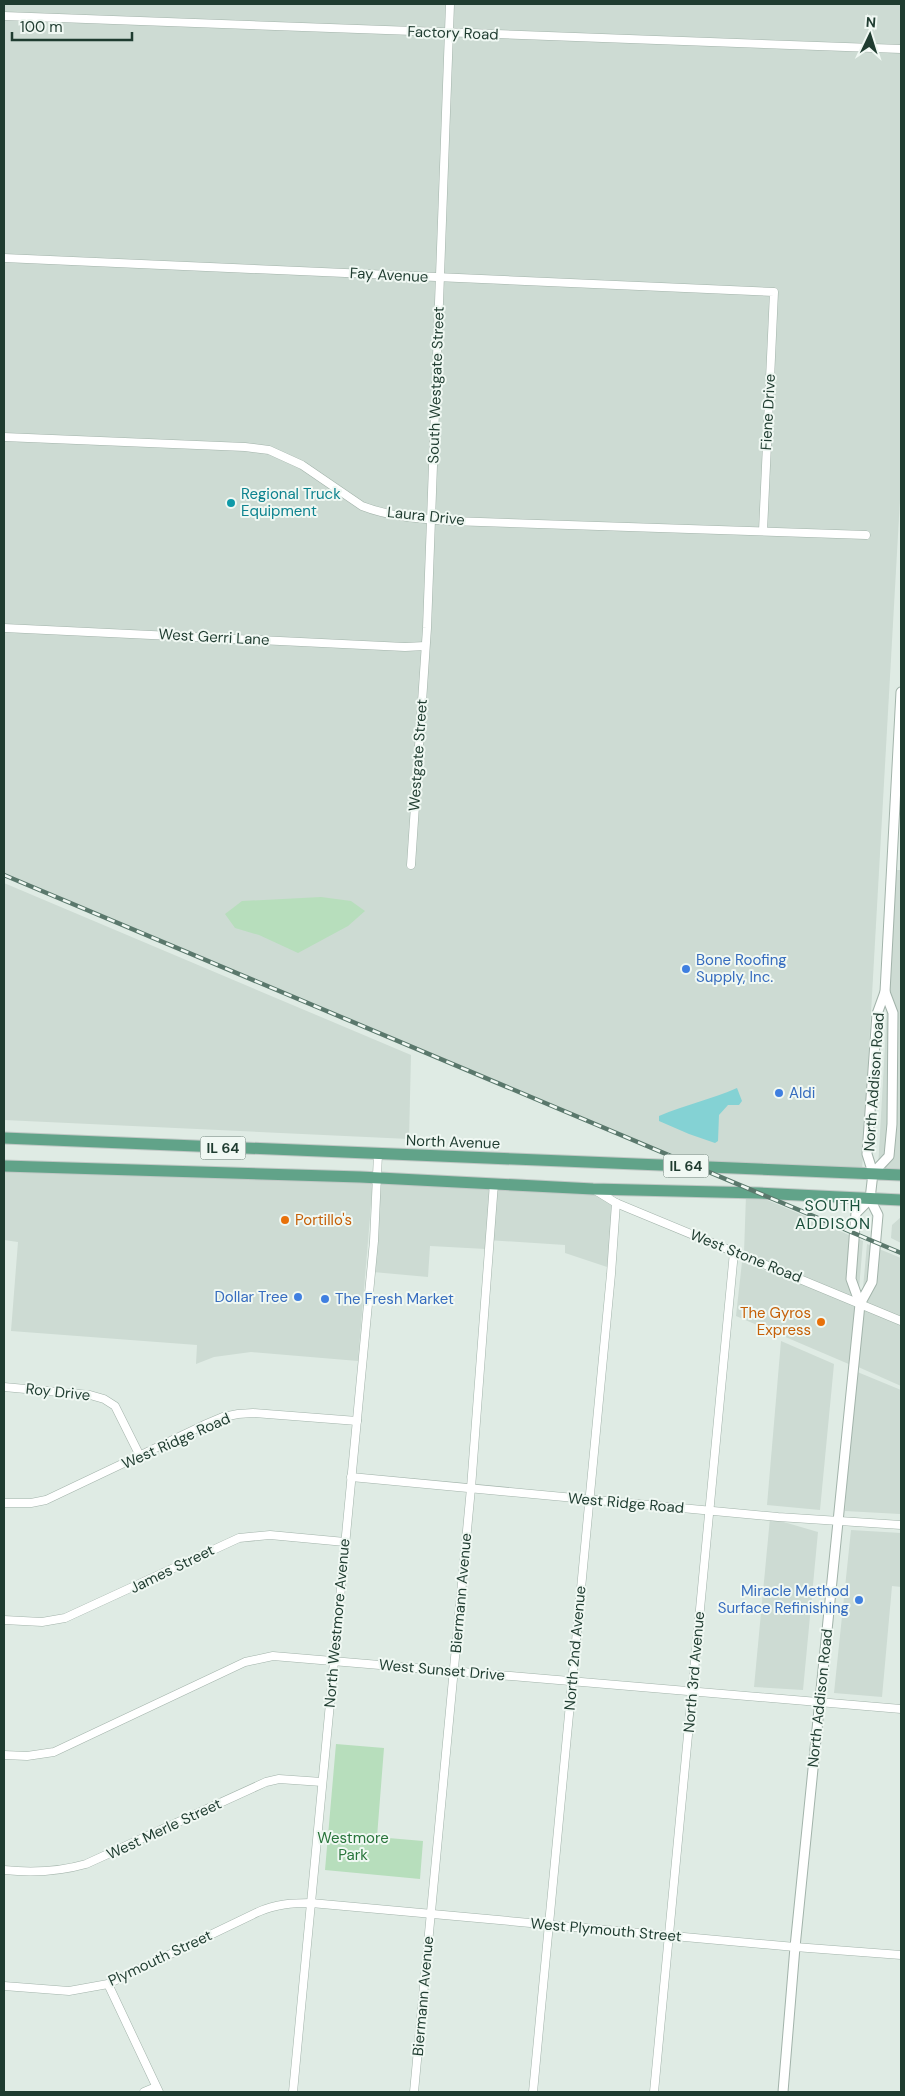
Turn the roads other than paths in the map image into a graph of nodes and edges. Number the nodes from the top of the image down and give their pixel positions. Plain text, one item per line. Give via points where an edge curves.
1 (450, 4) edge
2 (4, 16) edge
3 (449, 32) junction
4 (901, 49) edge
5 (4, 258) edge
6 (439, 277) junction
7 (774, 292) joint
8 (4, 437) edge
9 (431, 520) junction
10 (762, 531) junction
11 (866, 535) dead end
12 (4, 628) edge
13 (425, 646) junction
14 (901, 692) edge
15 (901, 702) edge
16 (411, 865) dead end
17 (885, 992) junction
18 (4, 1138) edge
19 (378, 1154) junction
20 (4, 1166) edge
21 (873, 1173) junction
22 (901, 1175) edge
23 (376, 1178) junction
24 (494, 1183) junction
25 (593, 1189) junction
26 (870, 1200) junction
27 (901, 1200) edge
28 (616, 1203) junction
29 (734, 1252) junction
30 (860, 1304) junction
31 (901, 1321) edge
32 (4, 1387) edge
33 (356, 1421) junction
34 (140, 1456) junction
35 (351, 1477) junction
36 (471, 1488) junction
37 (589, 1499) junction
38 (4, 1503) edge
39 (709, 1510) junction
40 (837, 1522) junction
41 (901, 1525) edge
42 (345, 1542) junction
43 (4, 1620) edge
44 (334, 1660) junction
45 (453, 1671) junction
46 (572, 1681) junction
47 (692, 1692) junction
48 (820, 1702) junction
49 (901, 1709) edge
50 (4, 1754) edge
51 (322, 1782) junction
52 (4, 1870) edge
53 (311, 1903) junction
54 (431, 1914) junction
55 (549, 1924) junction
56 (668, 1935) junction
57 (794, 1947) junction
58 (901, 1955) edge
59 (108, 1984) junction
60 (4, 1986) edge
61 (157, 2090) edge
62 (144, 2092) edge
63 (293, 2092) edge
64 (414, 2092) edge
65 (533, 2092) edge
66 (654, 2092) edge
67 (783, 2092) edge

1 - 3 street, South Westgate Street
2 - 3 street, Factory Road
3 - 4 street, Factory Road
3 - 6 street, South Westgate Street
5 - 6 street, Fay Avenue
6 - 7 street, Fay Avenue
6 - 9 street, South Westgate Street
7 - 10 street, Fiene Drive
8 - 9 street, Laura Drive via 269,450 302,465 362,506
9 - 10 street, Laura Drive
9 - 13 street, South Westgate Street
10 - 11 street, Laura Drive
12 - 13 street, West Gerri Lane
13 - 16 street, Westgate Street
14 - 15 street, North Addison Road
15 - 17 street, North Addison Road
17 - 21 street, North Addison Road via 878,1014 870,1108 867,1154
17 - 21 street, North Addison Road via 893,1013 892,1124 889,1156
18 - 19 main road, North Avenue / IL 64
19 - 21 main road, North Avenue / IL 64
19 - 23 street, North Westmore Avenue
20 - 23 main road, IL 64
21 - 22 main road, North Avenue / IL 64
21 - 26 street, North Addison Road
23 - 24 main road, IL 64
23 - 33 street, North Westmore Avenue via 374,1241
24 - 25 main road, IL 64
24 - 36 street, Biermann Avenue
25 - 26 main road, IL 64
25 - 28 street, West Stone Road
26 - 27 main road, IL 64
26 - 30 street, North Addison Road via 878,1215 876,1242 872,1282
26 - 30 street, North Addison Road via 856,1213 851,1279
28 - 29 street, West Stone Road
28 - 37 street, North 2nd Avenue
29 - 30 street, West Stone Road
29 - 39 street, North 3rd Avenue
30 - 31 street, West Stone Road
30 - 40 street, North Addison Road
32 - 34 street, Roy Drive via 104,1399 114,1406
33 - 34 street, West Ridge Road via 238,1414 204,1425
33 - 35 street, North Westmore Avenue
34 - 38 street, West Ridge Road via 46,1500
35 - 36 street, West Ridge Road
35 - 42 street, North Westmore Avenue
36 - 37 street, West Ridge Road
36 - 45 street, Biermann Avenue
37 - 39 street, West Ridge Road
37 - 46 street, North 2nd Avenue
39 - 40 street, West Ridge Road
39 - 47 street, North 3rd Avenue
40 - 41 street, West Ridge Road
40 - 48 street, North Addison Road
42 - 43 street, James Street via 270,1535 239,1538 65,1618 42,1622
42 - 44 street, North Westmore Avenue
44 - 45 street, West Sunset Drive
44 - 50 street, West Sunset Drive via 285,1656 254,1659 54,1752 27,1756
44 - 51 street, North Westmore Avenue
45 - 46 street, West Sunset Drive
45 - 54 street, Biermann Avenue
46 - 47 street, West Sunset Drive
46 - 55 street, North 2nd Avenue
47 - 48 street, West Sunset Drive
47 - 56 street, North 3rd Avenue
48 - 49 street, West Sunset Drive
48 - 57 street, North Addison Road
51 - 52 street, West Merle Street via 279,1779 266,1782 86,1864 56,1871
51 - 53 street, North Westmore Avenue
53 - 54 street, West Plymouth Street
53 - 59 street, Plymouth Street via 271,1906
53 - 63 street, North Westmore Avenue
54 - 55 street, West Plymouth Street
54 - 64 street, Biermann Avenue
55 - 56 street, West Plymouth Street
55 - 65 street, North 2nd Avenue
56 - 57 street, West Plymouth Street
56 - 66 street, North 3rd Avenue
57 - 58 street, West Plymouth Street
57 - 67 street, North Addison Road
59 - 60 street, Plymouth Street via 69,1991
59 - 61 street
61 - 62 street

